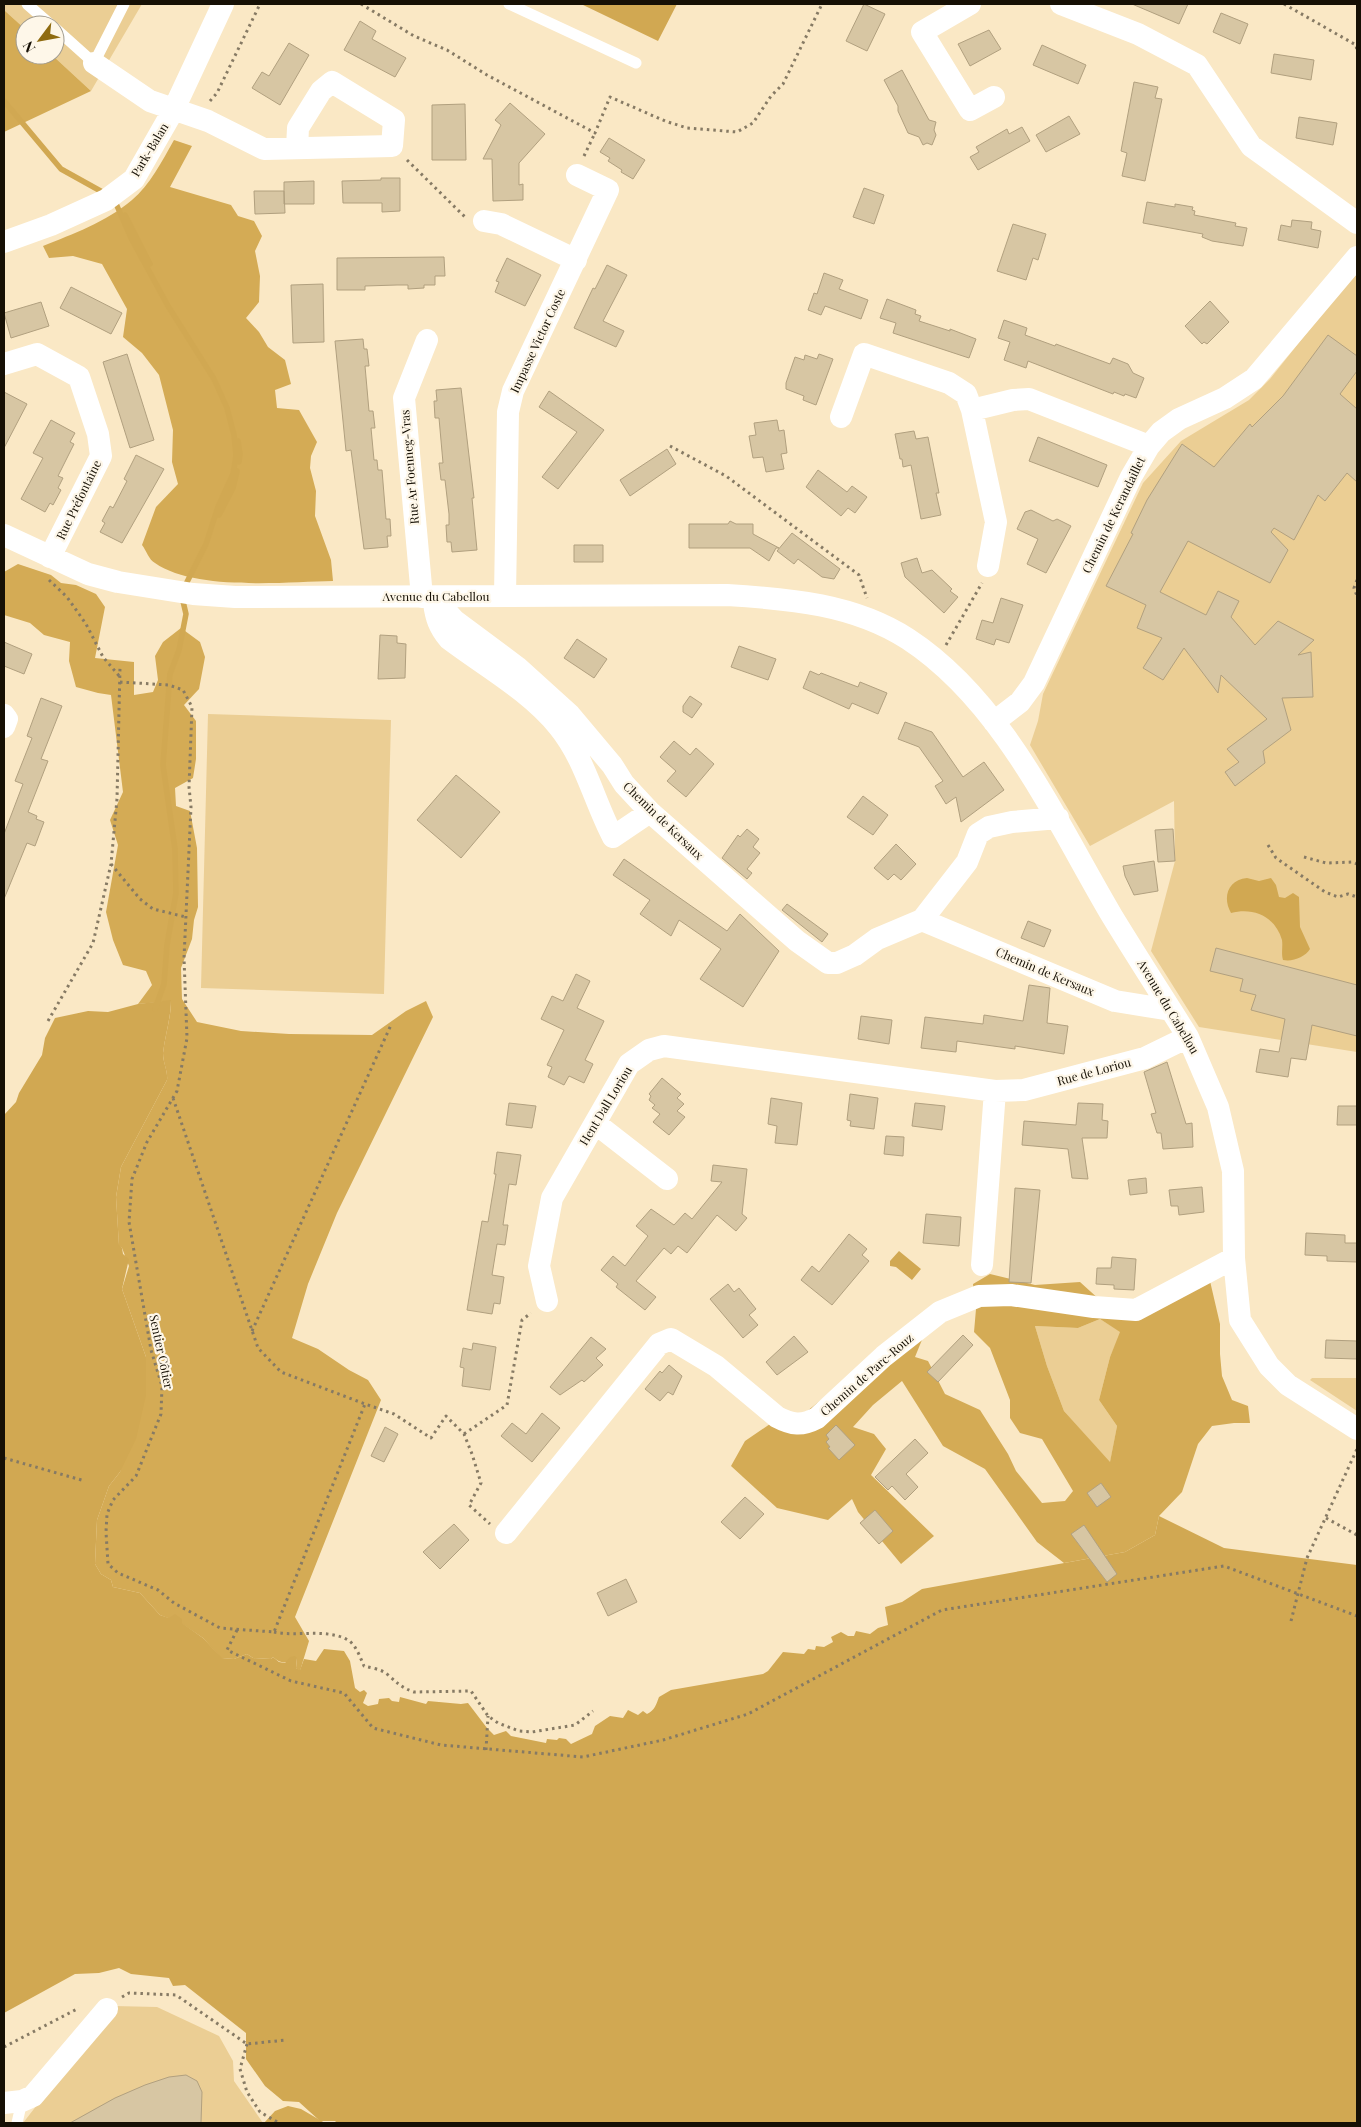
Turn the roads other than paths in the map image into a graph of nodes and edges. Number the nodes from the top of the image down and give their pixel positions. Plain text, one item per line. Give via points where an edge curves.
1 (27, 4) edge
2 (124, 4) edge
3 (222, 4) edge
4 (509, 4) edge
5 (970, 4) edge
6 (1061, 4) edge
7 (40, 15) edge
8 (65, 37) edge
9 (94, 63) junction
10 (636, 63) dead end
11 (994, 97) dead end
12 (174, 109) junction
13 (297, 148) junction
14 (577, 175) road end
15 (484, 221) road end
16 (1357, 223) edge
17 (4, 242) edge
18 (1357, 258) edge
19 (576, 260) junction
20 (426, 340) dead end
21 (4, 364) edge
22 (972, 410) junction
23 (841, 417) dead end
24 (1149, 446) junction
25 (4, 535) edge
26 (988, 566) road end
27 (49, 567) junction
28 (505, 596) junction
29 (428, 597) junction
30 (4, 715) edge
31 (994, 722) junction
32 (4, 727) edge
33 (650, 812) junction
34 (1058, 818) junction
35 (922, 920) junction
36 (1171, 1010) junction
37 (1188, 1037) junction
38 (846, 1070) joint
39 (995, 1091) junction
40 (595, 1123) junction
41 (667, 1179) dead end
42 (1234, 1258) junction
43 (982, 1265) dead end
44 (547, 1300) road end
45 (1357, 1429) edge
46 (506, 1533) road end
47 (107, 2009) road end
48 (13, 2102) edge
49 (17, 2123) edge

1 - 7 lane
2 - 9 lane
3 - 12 street
4 - 10 lane
5 - 11 street via 922,32 970,110
6 - 16 street via 1138,34 1197,64 1251,146
8 - 9 lane
9 - 12 street via 150,101
12 - 13 street, Park-Balan via 264,149
12 - 17 street, Park-Balan via 134,179 121,190 106,200
13 - 13 street, Park-Balan via 392,146 394,120 332,82 321,90 298,128
14 - 19 street, Impasse Victor Coste via 608,190
15 - 19 street via 501,224
18 - 24 street, Chemin de Kerandaillet via 1254,379 1225,398 1179,419
19 - 28 street, Impasse Victor Coste via 513,391 508,412
20 - 29 street, Rue Ar Foenneg-Vras via 404,398
21 - 27 street, Rue Préfontaine via 37,354 79,377 98,434 101,456
22 - 23 street via 966,394 949,383 864,354
22 - 24 street via 1029,399
22 - 26 street via 996,522
24 - 31 street, Chemin de Kerandaillet via 1131,477 1034,683 1020,702
25 - 27 street, Avenue du Cabellou
27 - 29 street, Avenue du Cabellou via 193,594
28 - 29 street, Avenue du Cabellou
28 - 31 street, Avenue du Cabellou via 728,595 822,604 876,622 907,638 963,684
29 - 33 street, Chemin de Kersaux via 517,667 570,715
29 - 33 street, Rue Ar Foenneg-Vras via 440,629 449,639 530,698 560,727 580,760 599,811 613,837
30 - 32 street via 7,719
31 - 34 street, Avenue du Cabellou
33 - 35 street, Chemin de Kersaux via 797,942 828,963 837,963 877,939
34 - 35 street, Chemin de Kersaux via 1012,822 978,834 967,862
34 - 36 street, Avenue du Cabellou via 1112,916
35 - 36 street, Chemin de Kersaux via 1115,1001
36 - 37 street, Avenue du Cabellou
37 - 39 street, Rue de Loriou via 1145,1058 1024,1090
37 - 42 street, Avenue du Cabellou via 1218,1106 1233,1171
38 - 39 street, Rue de Loriou
38 - 40 street, Hent Dall Loriou via 664,1046 650,1050 630,1064
39 - 43 street
40 - 41 street
40 - 44 street, Hent Dall Loriou via 552,1198 539,1266
42 - 45 street, Avenue du Cabellou via 1240,1320 1269,1366 1288,1386
42 - 46 street, Chemin de Parc-Rouz via 1136,1310 1011,1295 979,1296 940,1312 884,1356 817,1418 804,1425 777,1417 716,1366 671,1339 659,1344
47 - 48 street via 33,2096
48 - 49 lane

